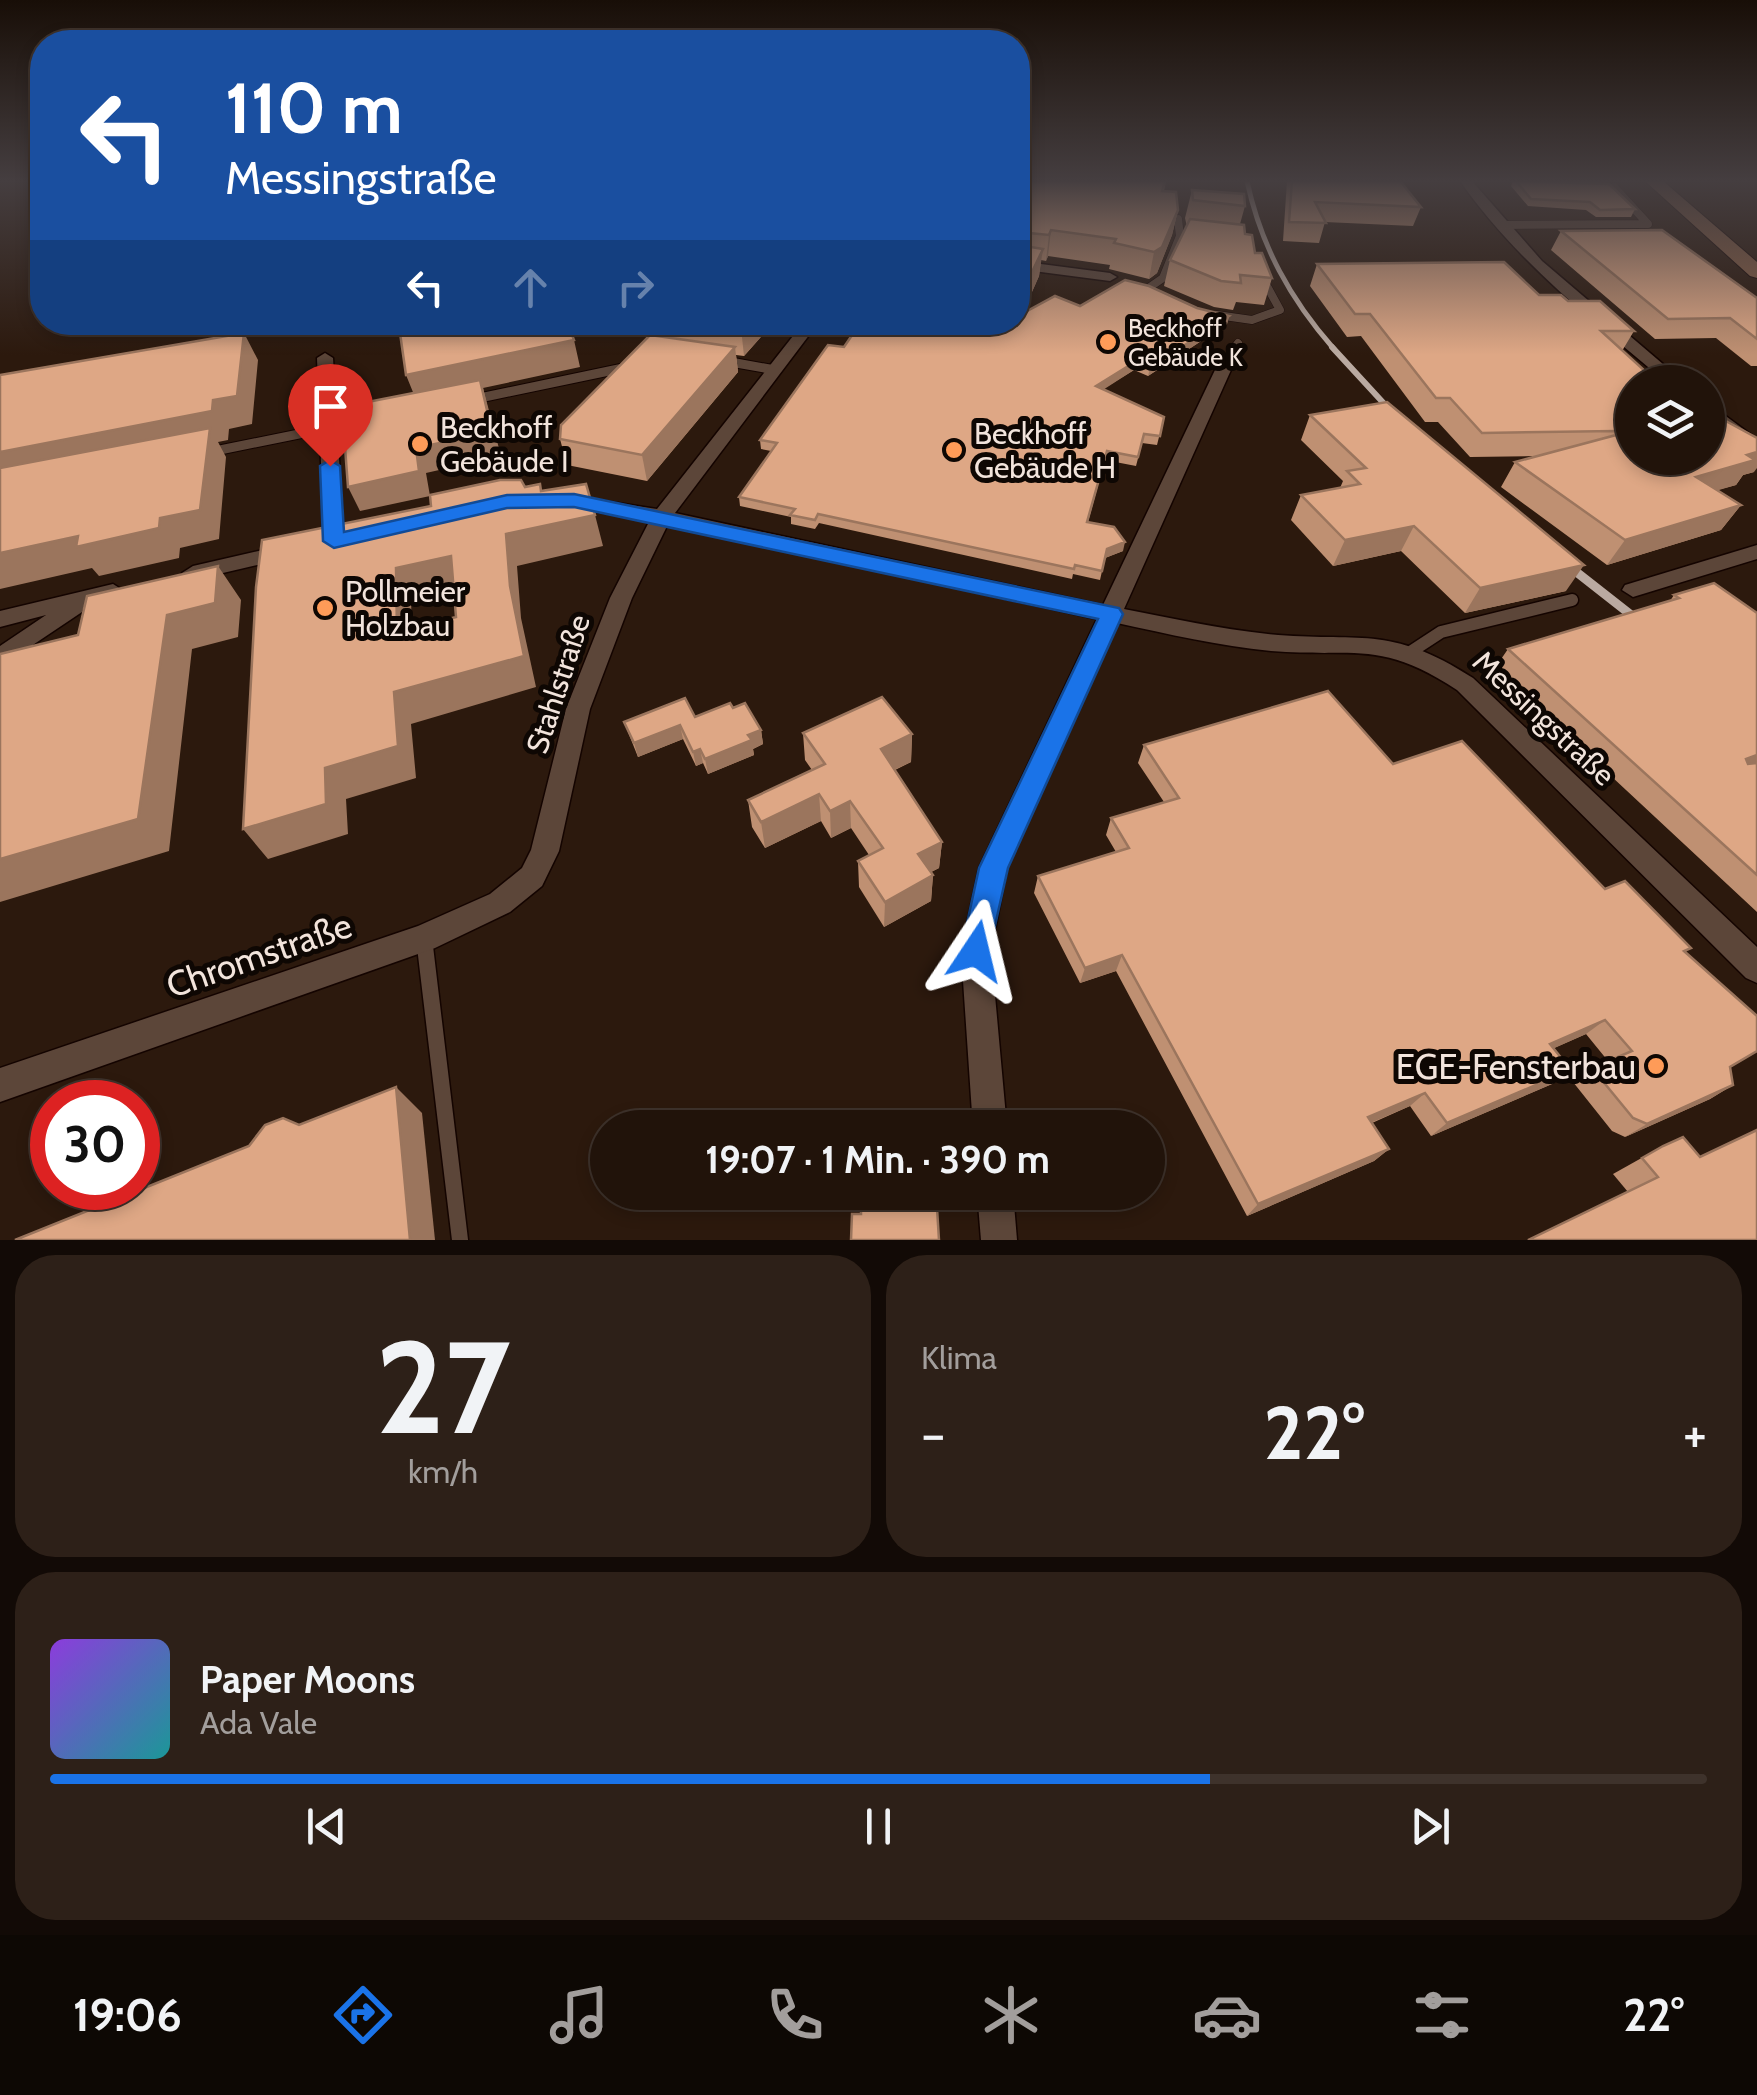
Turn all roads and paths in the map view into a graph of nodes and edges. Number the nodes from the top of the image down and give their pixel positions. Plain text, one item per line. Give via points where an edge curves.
1 (1179, 239) edge
2 (1203, 239) edge
3 (1516, 239) edge
4 (1719, 239) edge
5 (1212, 240) edge
6 (1252, 260) edge
7 (1030, 266) edge
8 (1757, 272) edge
9 (1117, 279) edge
10 (1137, 284) edge
11 (1214, 314) edge
12 (802, 335) edge
13 (1238, 343) dead end
14 (325, 358) dead end
15 (720, 360) edge
16 (1657, 365) edge
17 (634, 366) edge
18 (776, 370) junction
19 (1223, 370) joint
20 (462, 401) edge
21 (366, 420) edge
22 (1725, 422) edge
23 (328, 428) junction
24 (1757, 448) edge
25 (193, 455) edge
26 (540, 501) edge
27 (662, 516) junction
28 (1757, 552) edge
29 (164, 580) edge
30 (127, 588) edge
31 (1633, 590) dead end
32 (90, 597) junction
33 (1572, 600) dead end
34 (1112, 614) junction
35 (0, 619) edge
36 (1412, 651) junction
37 (0, 658) edge
38 (532, 877) joint
39 (424, 938) junction
40 (1757, 968) edge
41 (0, 1085) edge
42 (989, 1110) edge
43 (997, 1210) edge
44 (460, 1240) edge
45 (1000, 1240) edge

1 - 10 lane via 1154,290
2 - 5 lane
3 - 16 street
4 - 8 main road
6 - 11 lane via 1280,310 1252,320
7 - 9 street
12 - 18 street, Stahlstraße
13 - 19 lane
14 - 23 street
15 - 18 lane
17 - 20 lane
18 - 27 street, Stahlstraße
19 - 34 street
21 - 23 lane
22 - 24 street
23 - 25 lane
23 - 29 street via 343,539
26 - 27 street via 574,500
27 - 34 street, Messingstraße
27 - 38 street, Stahlstraße via 578,709 545,851
28 - 31 street
30 - 32 street
32 - 35 street
32 - 37 street
33 - 36 lane via 1440,632
34 - 36 street, Messingstraße via 1247,640 1375,643
34 - 42 street via 994,868 983,907 976,951
36 - 40 street, Messingstraße via 1465,684
38 - 39 street, Chromstraße via 500,903
39 - 41 street, Chromstraße
39 - 44 lane
43 - 45 street

